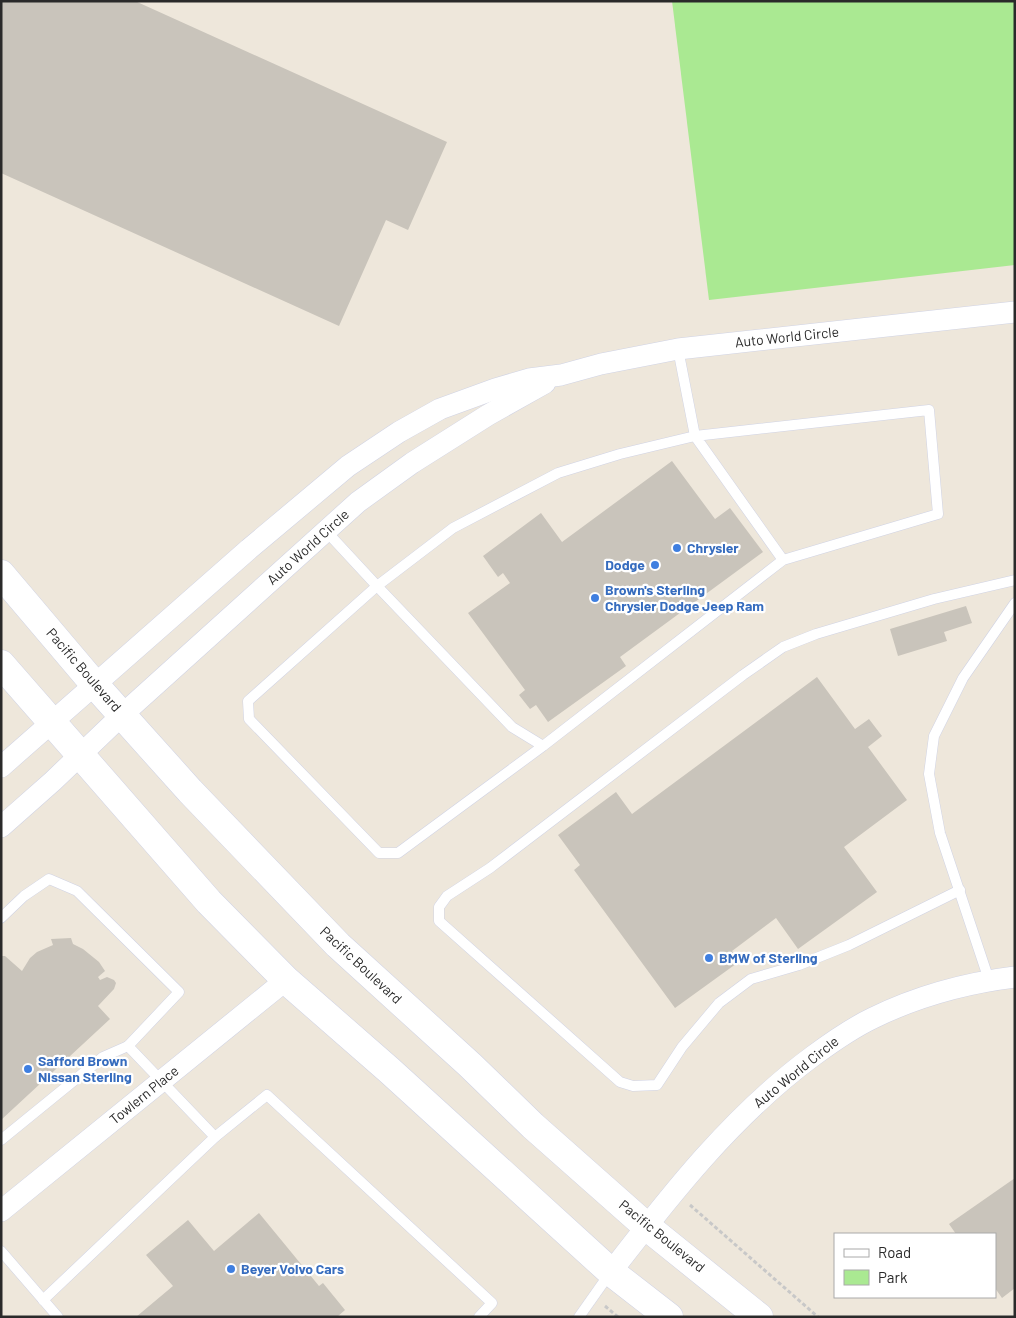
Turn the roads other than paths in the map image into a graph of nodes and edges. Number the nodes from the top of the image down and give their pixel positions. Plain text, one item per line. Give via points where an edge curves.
1 (1015, 312) edge
2 (678, 349) junction
3 (561, 375) junction
4 (695, 436) junction
5 (326, 531) junction
6 (783, 560) junction
7 (1, 574) edge
8 (1015, 580) edge
9 (377, 586) junction
10 (1015, 603) edge
11 (1, 664) edge
12 (95, 685) junction
13 (122, 715) junction
14 (52, 722) junction
15 (543, 746) junction
16 (81, 755) junction
17 (1, 768) edge
18 (1, 827) edge
19 (960, 890) junction
20 (1, 918) edge
21 (1015, 977) edge
22 (286, 980) junction
23 (989, 980) junction
24 (128, 1046) junction
25 (162, 1081) junction
26 (214, 1137) junction
27 (1, 1140) edge
28 (1, 1211) edge
29 (646, 1226) junction
30 (1, 1251) edge
31 (611, 1272) junction
32 (43, 1300) junction
33 (58, 1317) edge
34 (479, 1317) edge
35 (579, 1317) edge
36 (668, 1317) edge
37 (759, 1317) edge

1 - 2 street, Auto World Circle
2 - 3 street, Auto World Circle
2 - 4 lane
3 - 5 street, Auto World Circle via 488,415 412,463 358,502
3 - 12 street, Auto World Circle via 529,379 495,389 440,409 399,432 348,466
4 - 6 lane
4 - 6 lane via 929,410 938,514
4 - 9 lane via 558,473 453,528
5 - 9 lane
5 - 13 street, Auto World Circle
6 - 15 lane
7 - 12 main road, Pacific Boulevard
8 - 19 lane via 934,599 816,634 784,647 490,868 447,896 439,907 439,921 620,1082 633,1086 657,1085 719,1003 751,979 799,965 849,945
9 - 15 lane via 512,727
9 - 15 lane via 248,701 249,719 379,853 398,853
10 - 19 lane via 963,678 934,736 929,774 940,833
11 - 14 main road
12 - 13 main road, Pacific Boulevard
12 - 14 street, Auto World Circle
13 - 16 street, Auto World Circle
13 - 29 main road, Pacific Boulevard via 338,945
14 - 16 main road
14 - 17 street, Auto World Circle
16 - 18 street, Auto World Circle
16 - 22 main road via 209,902
19 - 23 lane
20 - 24 lane via 24,896 49,879 77,891 178,992
21 - 23 street, Auto World Circle
22 - 25 street, Towlern Place
22 - 31 main road
23 - 29 street, Auto World Circle via 913,1001 838,1038 765,1094 728,1131
24 - 25 lane
24 - 27 lane via 103,1057
25 - 26 lane
25 - 28 street, Towlern Place
26 - 32 lane
26 - 34 lane via 267,1095 492,1303
29 - 31 street, Auto World Circle
29 - 37 main road, Pacific Boulevard
30 - 32 lane
31 - 35 lane
31 - 36 main road
32 - 33 lane

